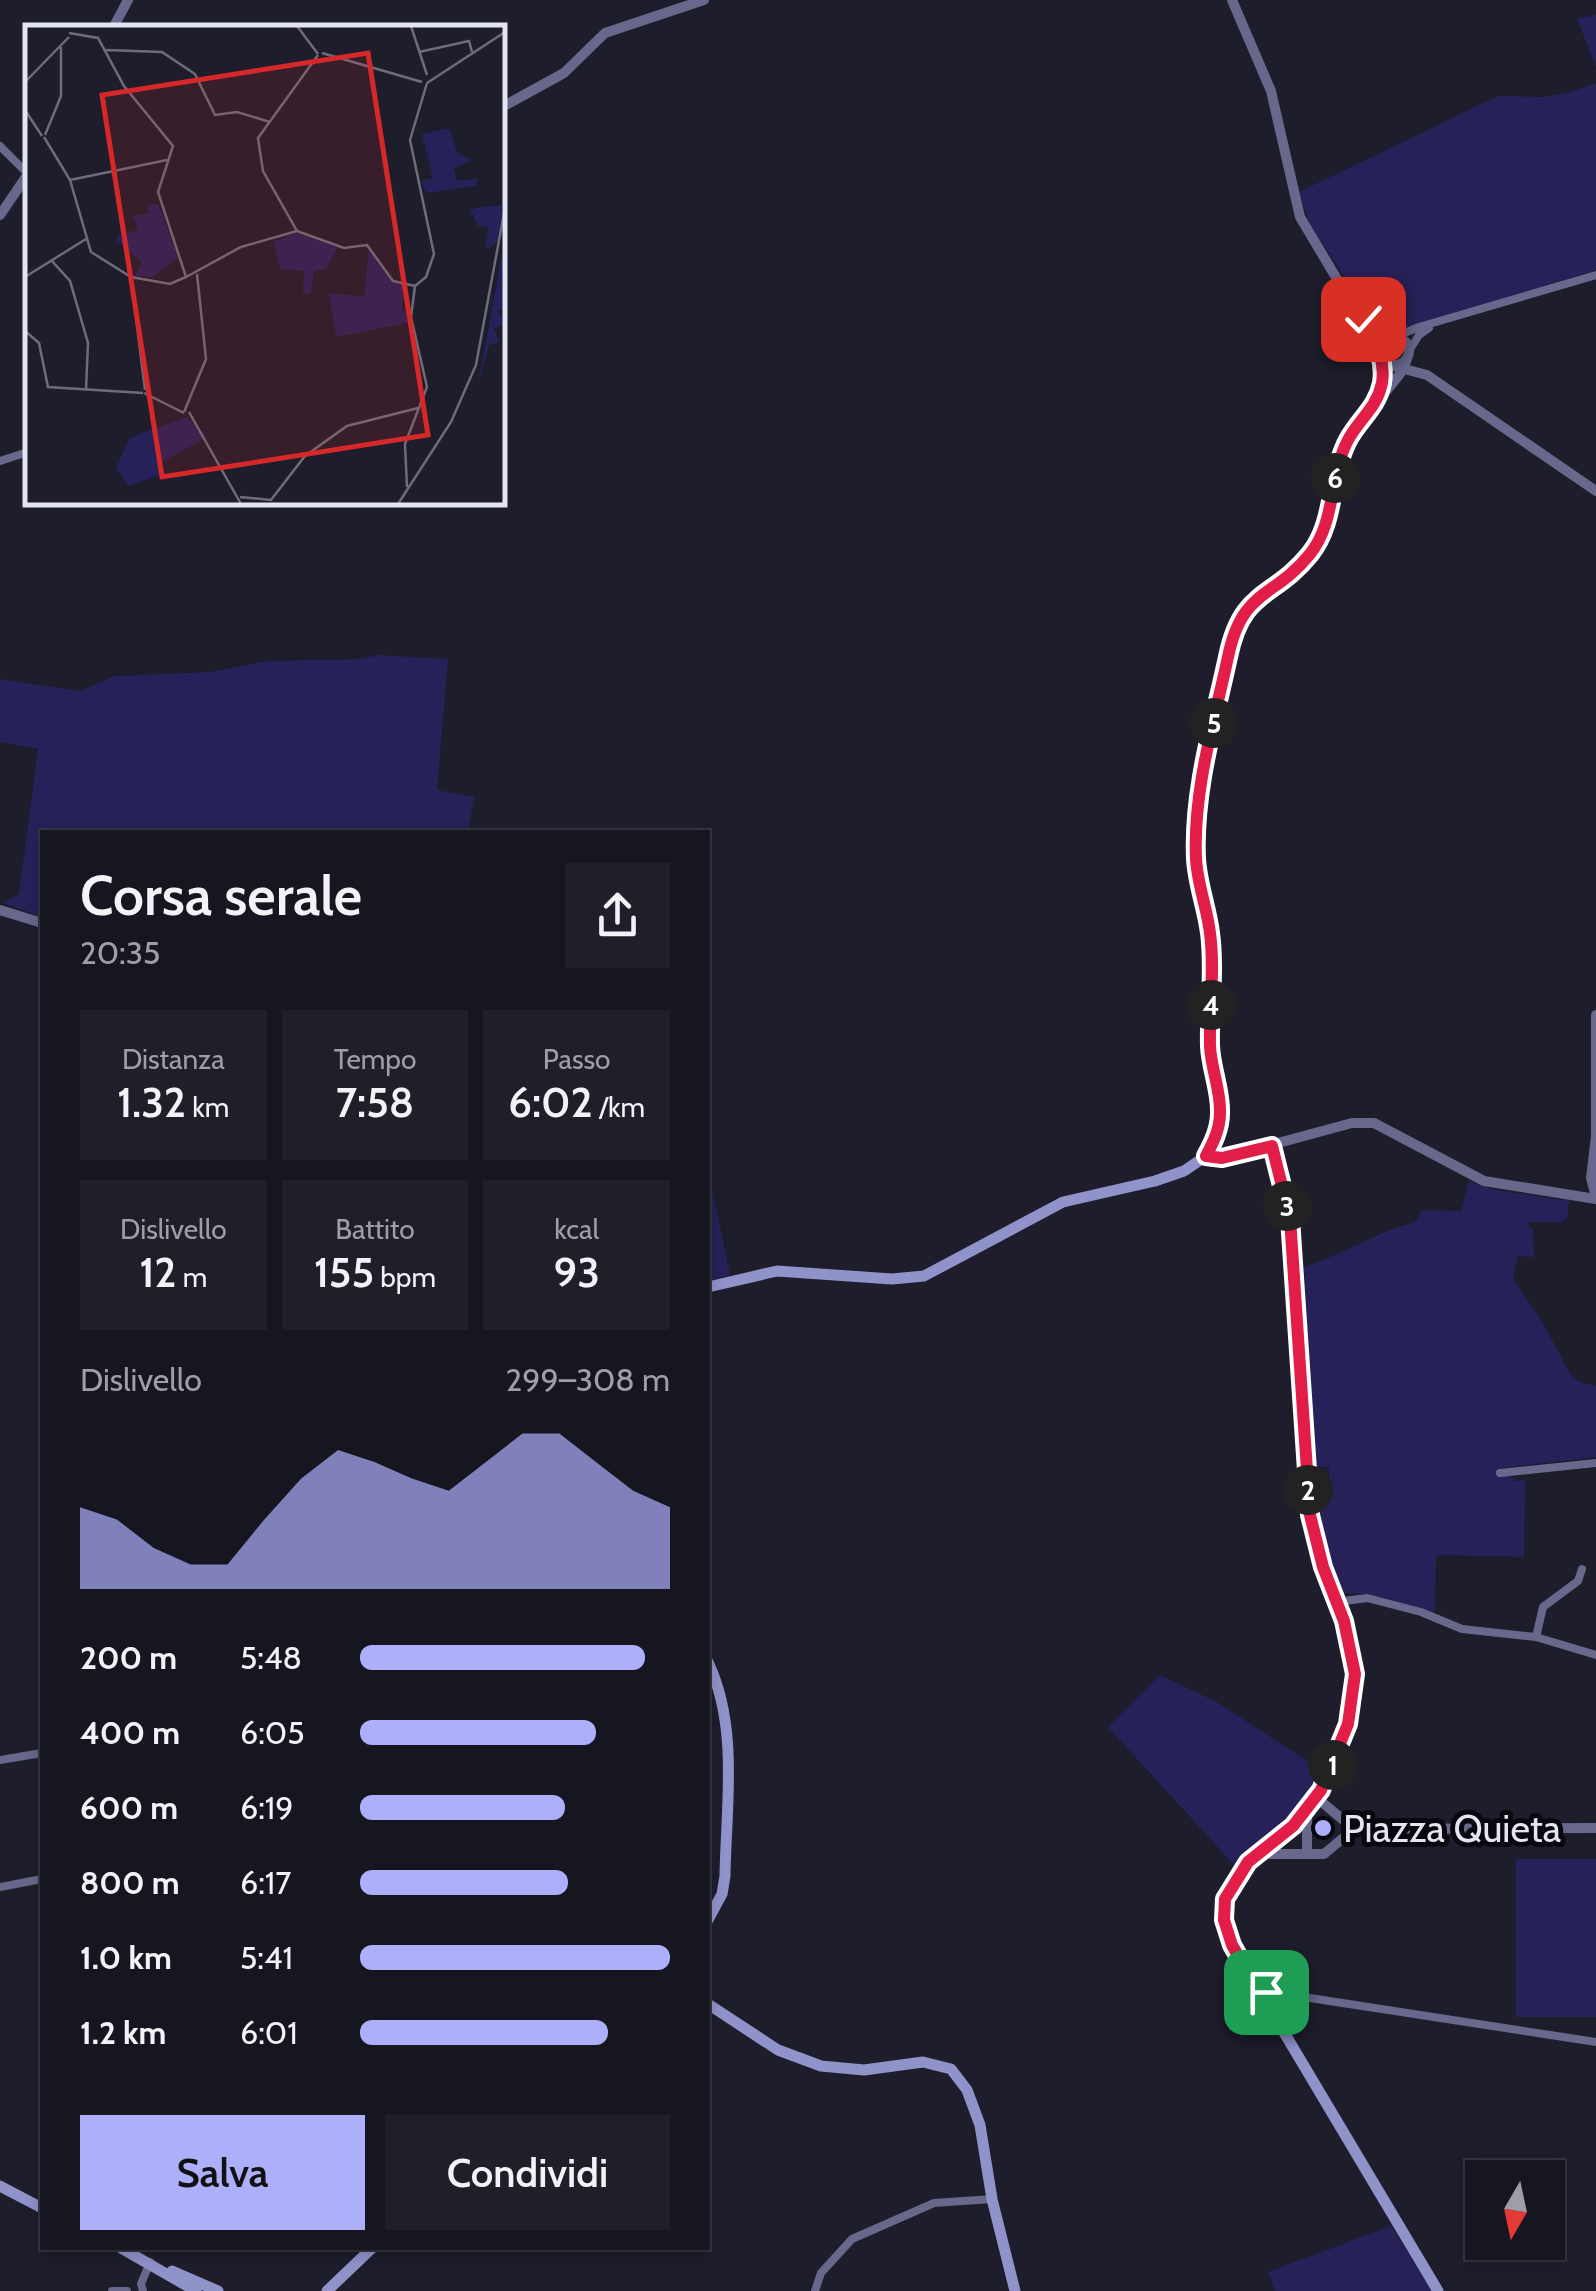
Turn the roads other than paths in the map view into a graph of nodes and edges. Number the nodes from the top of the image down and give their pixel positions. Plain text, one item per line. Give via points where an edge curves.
1 (128, 0) edge
2 (704, 0) edge
3 (1232, 0) edge
4 (115, 25) edge
5 (505, 105) edge
6 (0, 146) edge
7 (25, 171) edge
8 (25, 178) edge
9 (0, 216) edge
10 (1596, 275) edge
11 (1363, 319) junction
12 (1442, 321) junction
13 (1394, 337) junction
14 (1381, 355) junction
15 (1404, 359) junction
16 (1374, 408) junction
17 (25, 453) edge
18 (0, 461) edge
19 (1596, 493) edge
20 (0, 910) edge
21 (40, 922) edge
22 (1596, 1015) edge
23 (1272, 1146) junction
24 (1206, 1156) junction
25 (1596, 1198) edge
26 (710, 1286) edge
27 (1596, 1463) edge
28 (1500, 1474) dead end
29 (1582, 1569) dead end
30 (1337, 1602) junction
31 (1536, 1636) junction
32 (1596, 1654) edge
33 (710, 1667) edge
34 (40, 1752) edge
35 (0, 1760) edge
36 (1317, 1798) junction
37 (1307, 1810) junction
38 (1596, 1828) edge
39 (1354, 1829) junction
40 (1258, 1854) junction
41 (1307, 1854) junction
42 (40, 1880) edge
43 (0, 1886) edge
44 (710, 1916) edge
45 (1260, 1994) junction
46 (710, 2005) edge
47 (1596, 2042) edge
48 (0, 2186) edge
49 (992, 2199) junction
50 (40, 2207) edge
51 (126, 2250) edge
52 (370, 2250) edge
53 (154, 2264) junction
54 (112, 2291) edge
55 (127, 2291) edge
56 (143, 2291) edge
57 (196, 2291) edge
58 (218, 2291) edge
59 (326, 2291) edge
60 (816, 2291) edge
61 (1015, 2291) edge
62 (1438, 2291) edge

1 - 4 street
2 - 5 street via 605,34 564,72
3 - 11 street via 1272,91 1300,218
6 - 7 street
8 - 9 street
10 - 12 street
11 - 13 street
11 - 14 street
12 - 13 street
12 - 15 street via 1419,335
13 - 14 street
13 - 15 street via 1406,343
14 - 15 street
14 - 16 street
15 - 16 street
15 - 19 street
16 - 24 street via 1340,458 1317,545 1252,603 1229,650 1201,784 1196,860 1210,930 1210,1047 1221,1112
17 - 18 street
20 - 21 street
22 - 25 street via 1590,1178
23 - 24 main road
23 - 25 street via 1374,1123 1484,1181
23 - 30 main road via 1290,1218 1310,1515
24 - 26 main road via 1154,1181 1063,1202 924,1276 761,1273
27 - 28 street
29 - 31 street via 1578,1581 1543,1608
30 - 31 street via 1367,1598 1462,1628
30 - 36 main road via 1355,1674 1341,1746
31 - 32 street
33 - 44 main road via 727,1735 725,1876
34 - 35 street
36 - 37 main road
36 - 39 street
37 - 40 main road
37 - 41 street
38 - 39 street
39 - 41 street via 1324,1854
40 - 41 street
40 - 45 main road via 1229,1888 1224,1909 1232,1945
42 - 43 street
45 - 47 street
45 - 62 main road
46 - 49 main road via 778,2050 820,2066 864,2070 924,2062 951,2069 980,2125
48 - 50 main road
49 - 60 street via 919,2208 852,2239 821,2272
49 - 61 main road
51 - 53 main road
52 - 59 main road
53 - 56 street
53 - 57 main road
53 - 58 main road
54 - 55 street

